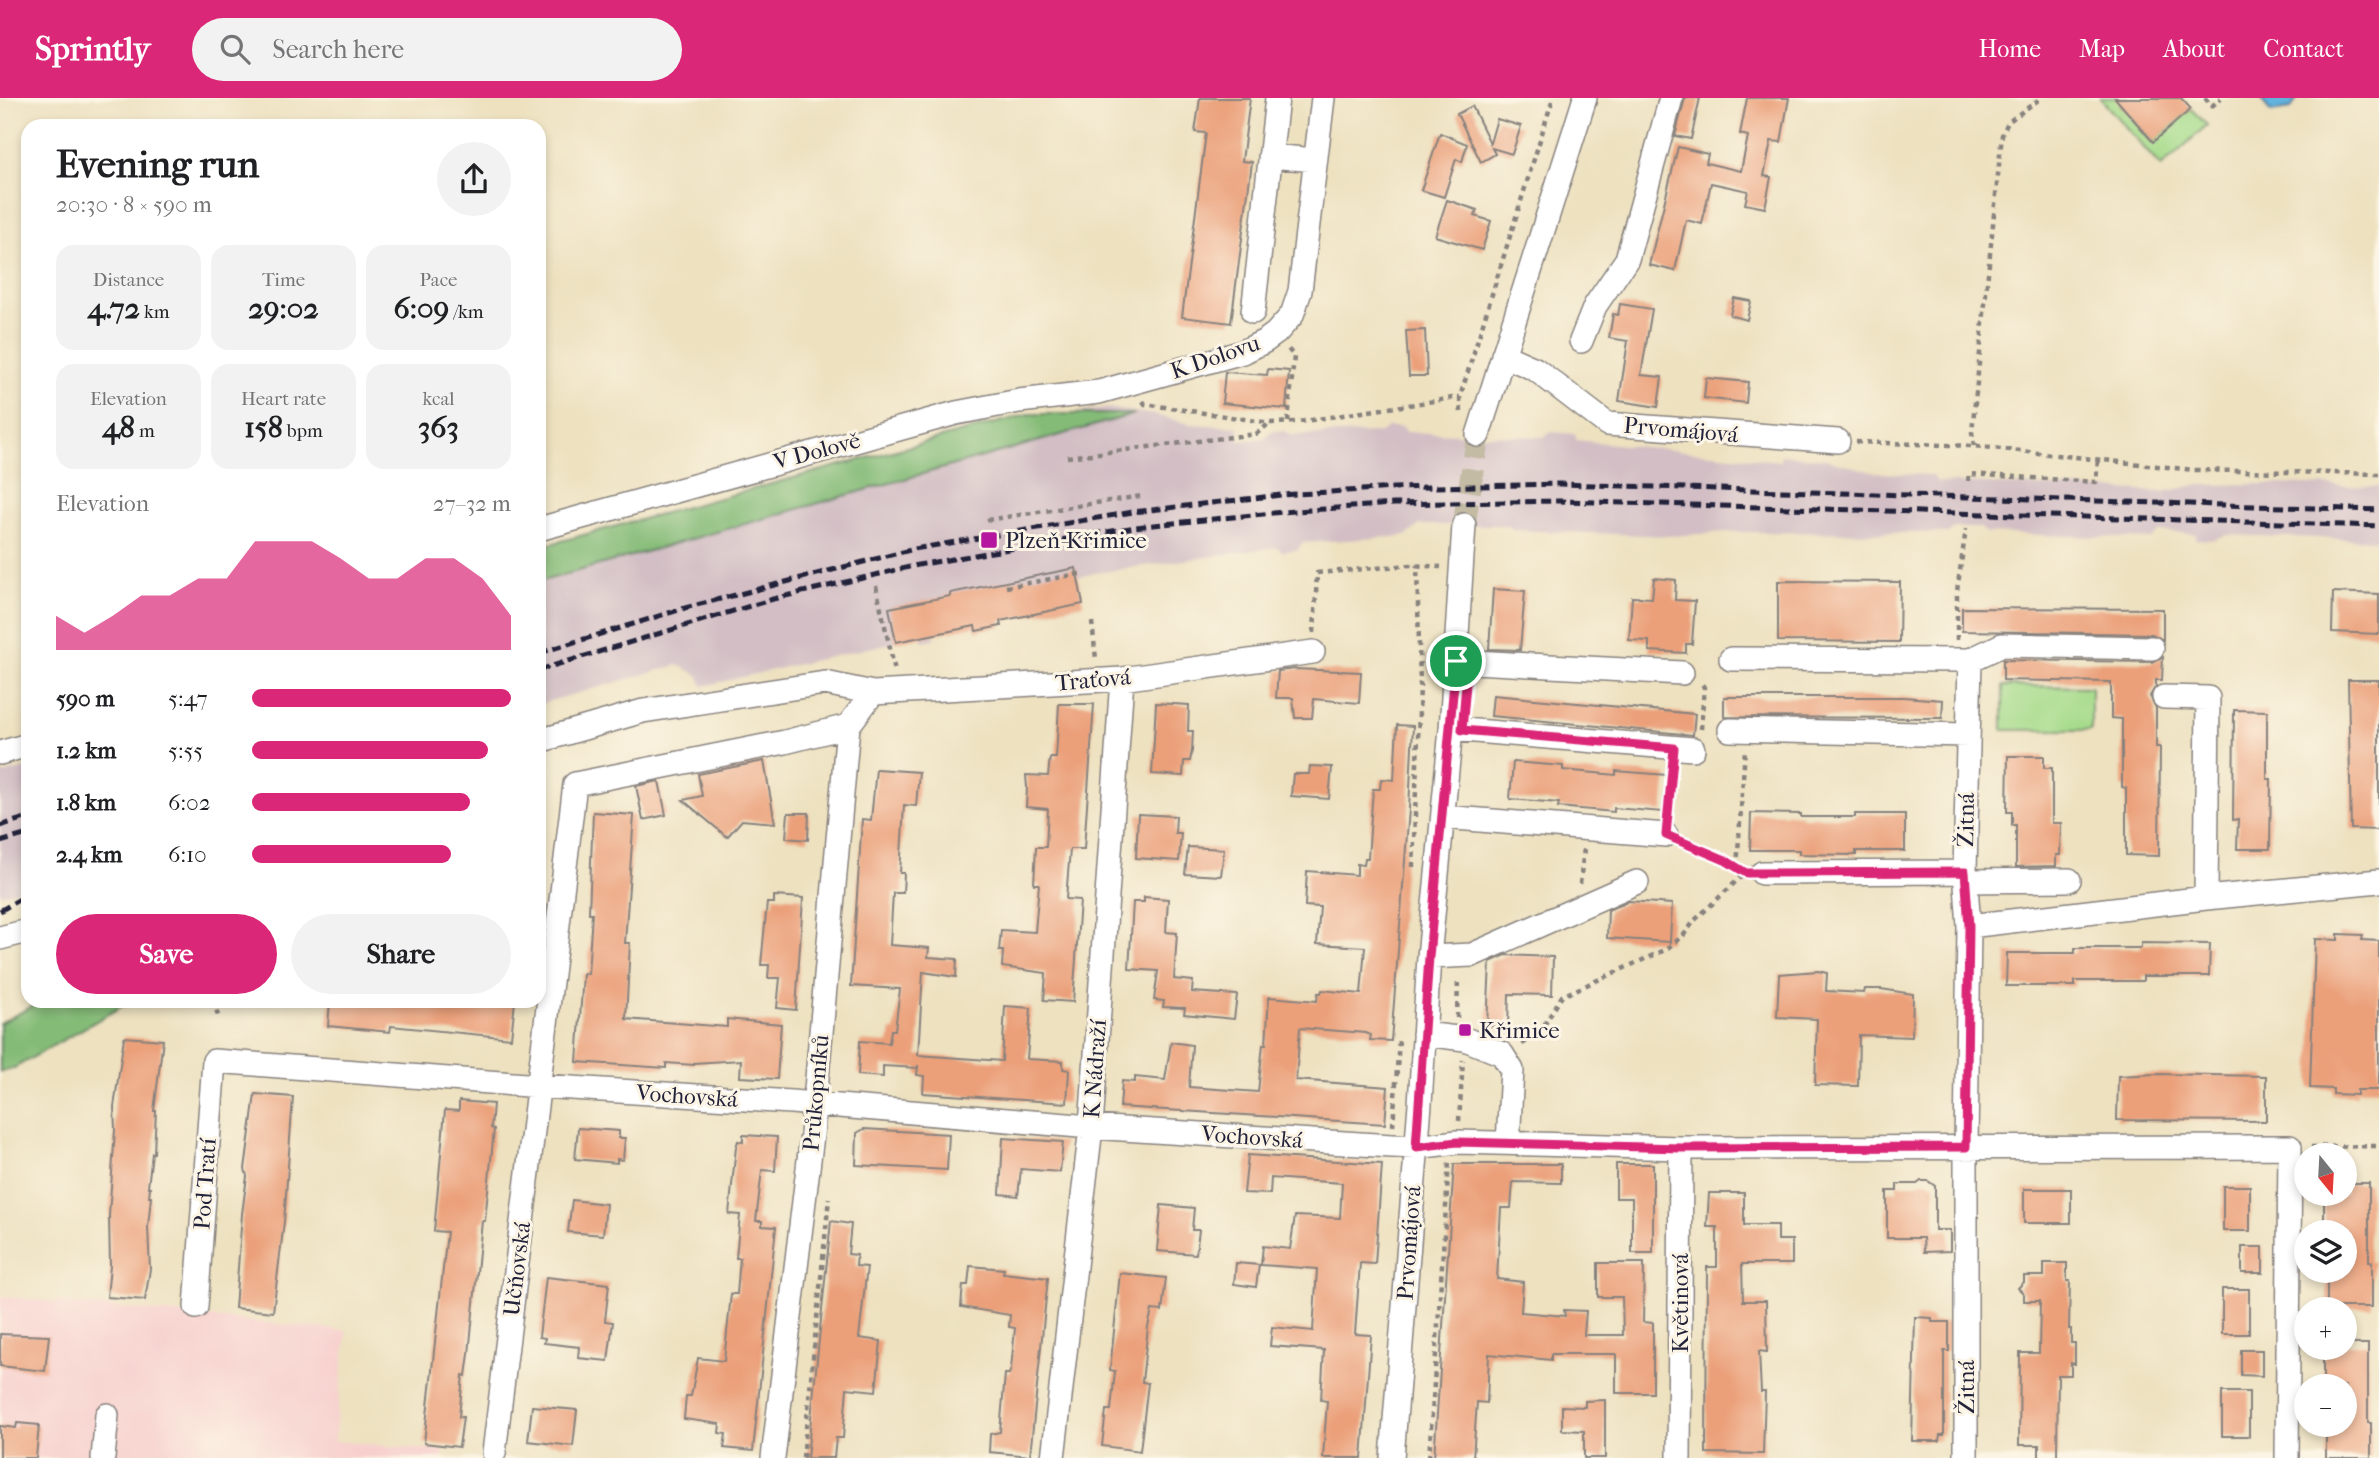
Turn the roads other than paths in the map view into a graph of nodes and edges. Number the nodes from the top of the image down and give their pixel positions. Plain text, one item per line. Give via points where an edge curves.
1 (1277, 98) edge
2 (1322, 98) edge
3 (1585, 98) edge
4 (1671, 98) edge
5 (1270, 156) junction
6 (1315, 160) junction
7 (1253, 312) dead end
8 (1581, 341) dead end
9 (1503, 355) junction
10 (1100, 392) joint
11 (1478, 435) tunnel mouth
12 (1838, 441) road end
13 (1464, 525) tunnel mouth
14 (546, 527) edge
15 (2152, 648) dead end
16 (1312, 652) road end
17 (1731, 659) dead end
18 (1970, 660) junction
19 (1456, 661) junction
20 (1682, 673) road end
21 (1110, 680) junction
22 (873, 693) junction
23 (2164, 697) dead end
24 (848, 726) junction
25 (1451, 729) junction
26 (1738, 730) road end
27 (1968, 735) junction
28 (546, 739) edge
29 (21, 747) edge
30 (1684, 749) road end
31 (0, 753) edge
32 (1443, 817) junction
33 (1666, 835) road end
34 (1762, 873) dead end
35 (1966, 876) junction
36 (2069, 880) dead end
37 (2379, 881) edge
38 (1637, 882) dead end
39 (2206, 898) junction
40 (1969, 926) junction
41 (21, 932) edge
42 (0, 937) edge
43 (1429, 957) junction
44 (1424, 1034) junction
45 (540, 1086) junction
46 (815, 1106) junction
47 (1091, 1127) junction
48 (1508, 1143) junction
49 (1416, 1147) junction
50 (1966, 1147) junction
51 (1681, 1148) junction
52 (196, 1307) dead end
53 (107, 1415) dead end
54 (494, 1453) dead end
55 (103, 1458) edge
56 (773, 1458) edge
57 (1053, 1458) edge
58 (1392, 1458) edge
59 (1679, 1458) edge
60 (1966, 1458) edge
61 (2287, 1458) edge

1 - 5 street, K Dolovu
2 - 6 street, K Dolovu
3 - 9 street
4 - 8 street via 1627,260 1594,306
5 - 6 street
5 - 7 street, K Dolovu
6 - 10 street, K Dolovu via 1300,291 1292,315 1276,333 1243,352
9 - 11 street
9 - 12 street, Prvomájová via 1535,369 1607,424
10 - 14 street, V Dolově via 956,413
13 - 19 street, Prvomájová
15 - 18 street via 2002,645
16 - 21 street, Traťová
17 - 18 street
18 - 27 street, Žitná
19 - 20 street
19 - 25 street, Prvomájová
21 - 22 street, Traťová
21 - 47 street, K Nádraží
22 - 24 street
22 - 28 street, Traťová via 825,683 643,710
23 - 39 street via 2208,698
24 - 45 street, Učňovská via 575,783
24 - 46 street, Průkopníků
25 - 30 street
25 - 32 street, Prvomájová
26 - 27 street
27 - 35 street, Žitná
29 - 31 street
32 - 33 street
32 - 43 street, Prvomájová
34 - 35 street
35 - 36 street
35 - 40 street, Žitná
37 - 39 street
38 - 43 street via 1472,955
39 - 40 street
40 - 50 street, Žitná
41 - 42 street
43 - 44 street, Prvomájová
44 - 48 street via 1465,1039 1502,1054 1512,1070
44 - 49 street, Prvomájová
45 - 46 street, Vochovská
45 - 52 street, Pod Tratí via 214,1060
45 - 54 street, Učňovská
46 - 47 street, Vochovská
46 - 56 street, Průkopníků
47 - 49 street, Vochovská
47 - 57 street, K Nádraží
48 - 49 street, Vochovská
48 - 51 street, Vochovská
49 - 58 street, Prvomájová
50 - 51 street, Vochovská
50 - 60 street, Žitná
50 - 61 street, Vochovská via 2290,1147
51 - 59 street, Květinová
53 - 55 street

